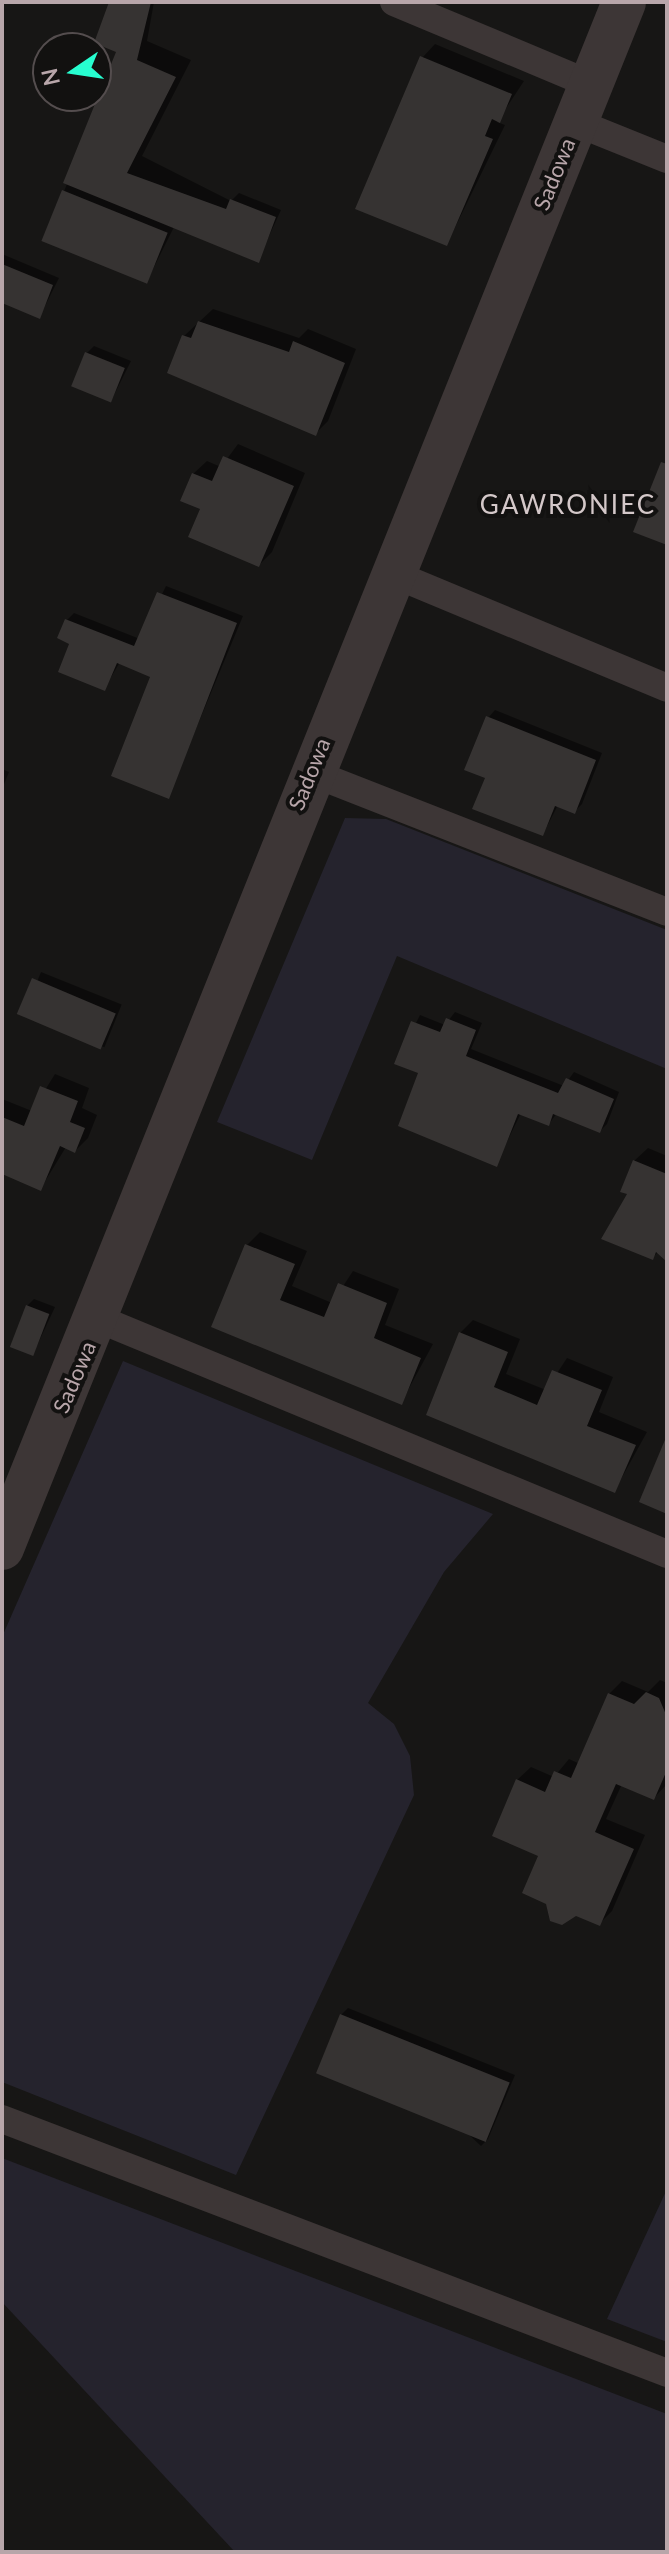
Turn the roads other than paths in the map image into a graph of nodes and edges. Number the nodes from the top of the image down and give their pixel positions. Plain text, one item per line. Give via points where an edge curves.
1 (394, 2) edge
2 (624, 2) edge
3 (583, 103) junction
4 (667, 159) edge
5 (391, 573) junction
6 (667, 688) edge
7 (310, 772) junction
8 (667, 912) edge
9 (99, 1319) junction
10 (2, 1548) edge
11 (667, 1554) edge
12 (2, 2119) edge
13 (667, 2373) edge

1 - 3 lane
2 - 3 street, Sadowa
3 - 4 lane
3 - 5 street, Sadowa
5 - 6 lane
5 - 7 street, Sadowa
7 - 8 lane
7 - 9 street, Sadowa
9 - 10 street, Sadowa
9 - 11 lane
12 - 13 lane

